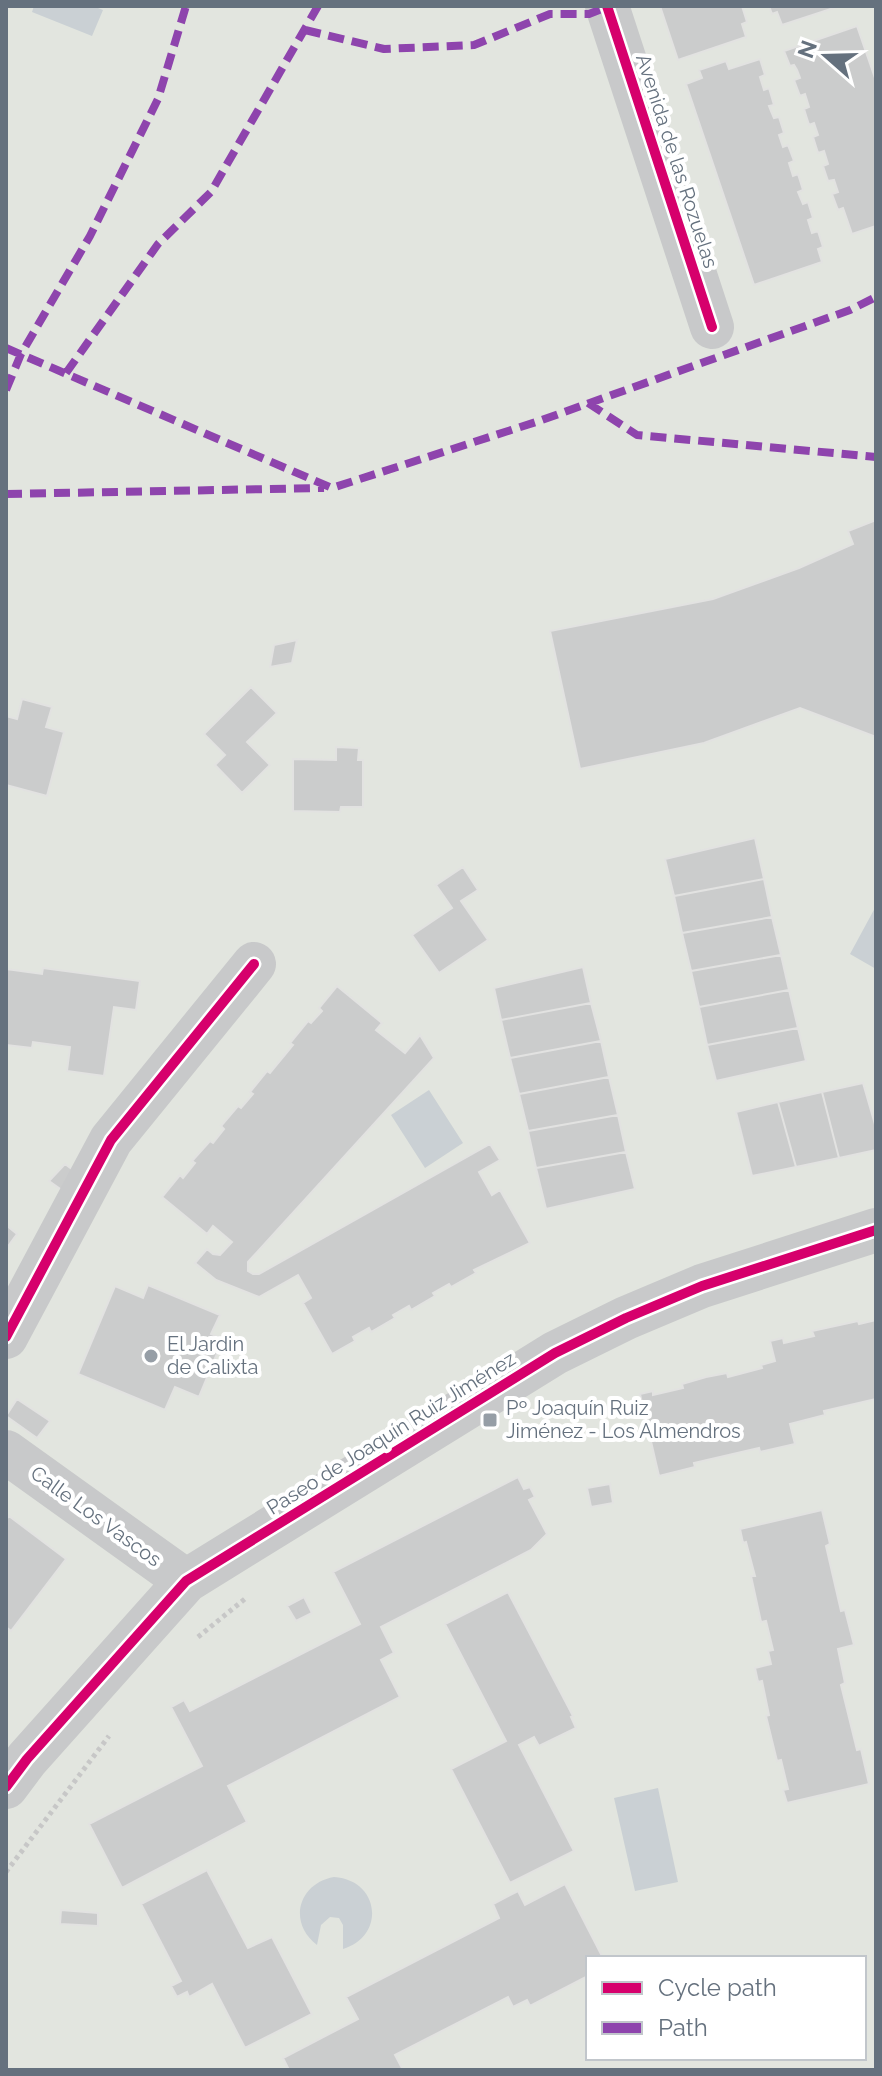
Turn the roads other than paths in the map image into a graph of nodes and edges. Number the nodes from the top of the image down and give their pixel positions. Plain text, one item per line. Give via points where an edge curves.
1 (607, 6) edge
2 (712, 327) dead end
3 (254, 964) dead end
4 (876, 1230) edge
5 (6, 1337) edge
6 (6, 1452) edge
7 (186, 1581) junction
8 (6, 1787) edge

1 - 2 street, Avenida de las Rozuelas
3 - 5 street via 111,1140
4 - 7 street, Paseo de Joaquín Ruiz Jiménez via 702,1286 555,1353
6 - 7 street, Calle Los Vascos
7 - 8 street, Paseo de Joaquín Ruiz Jiménez

